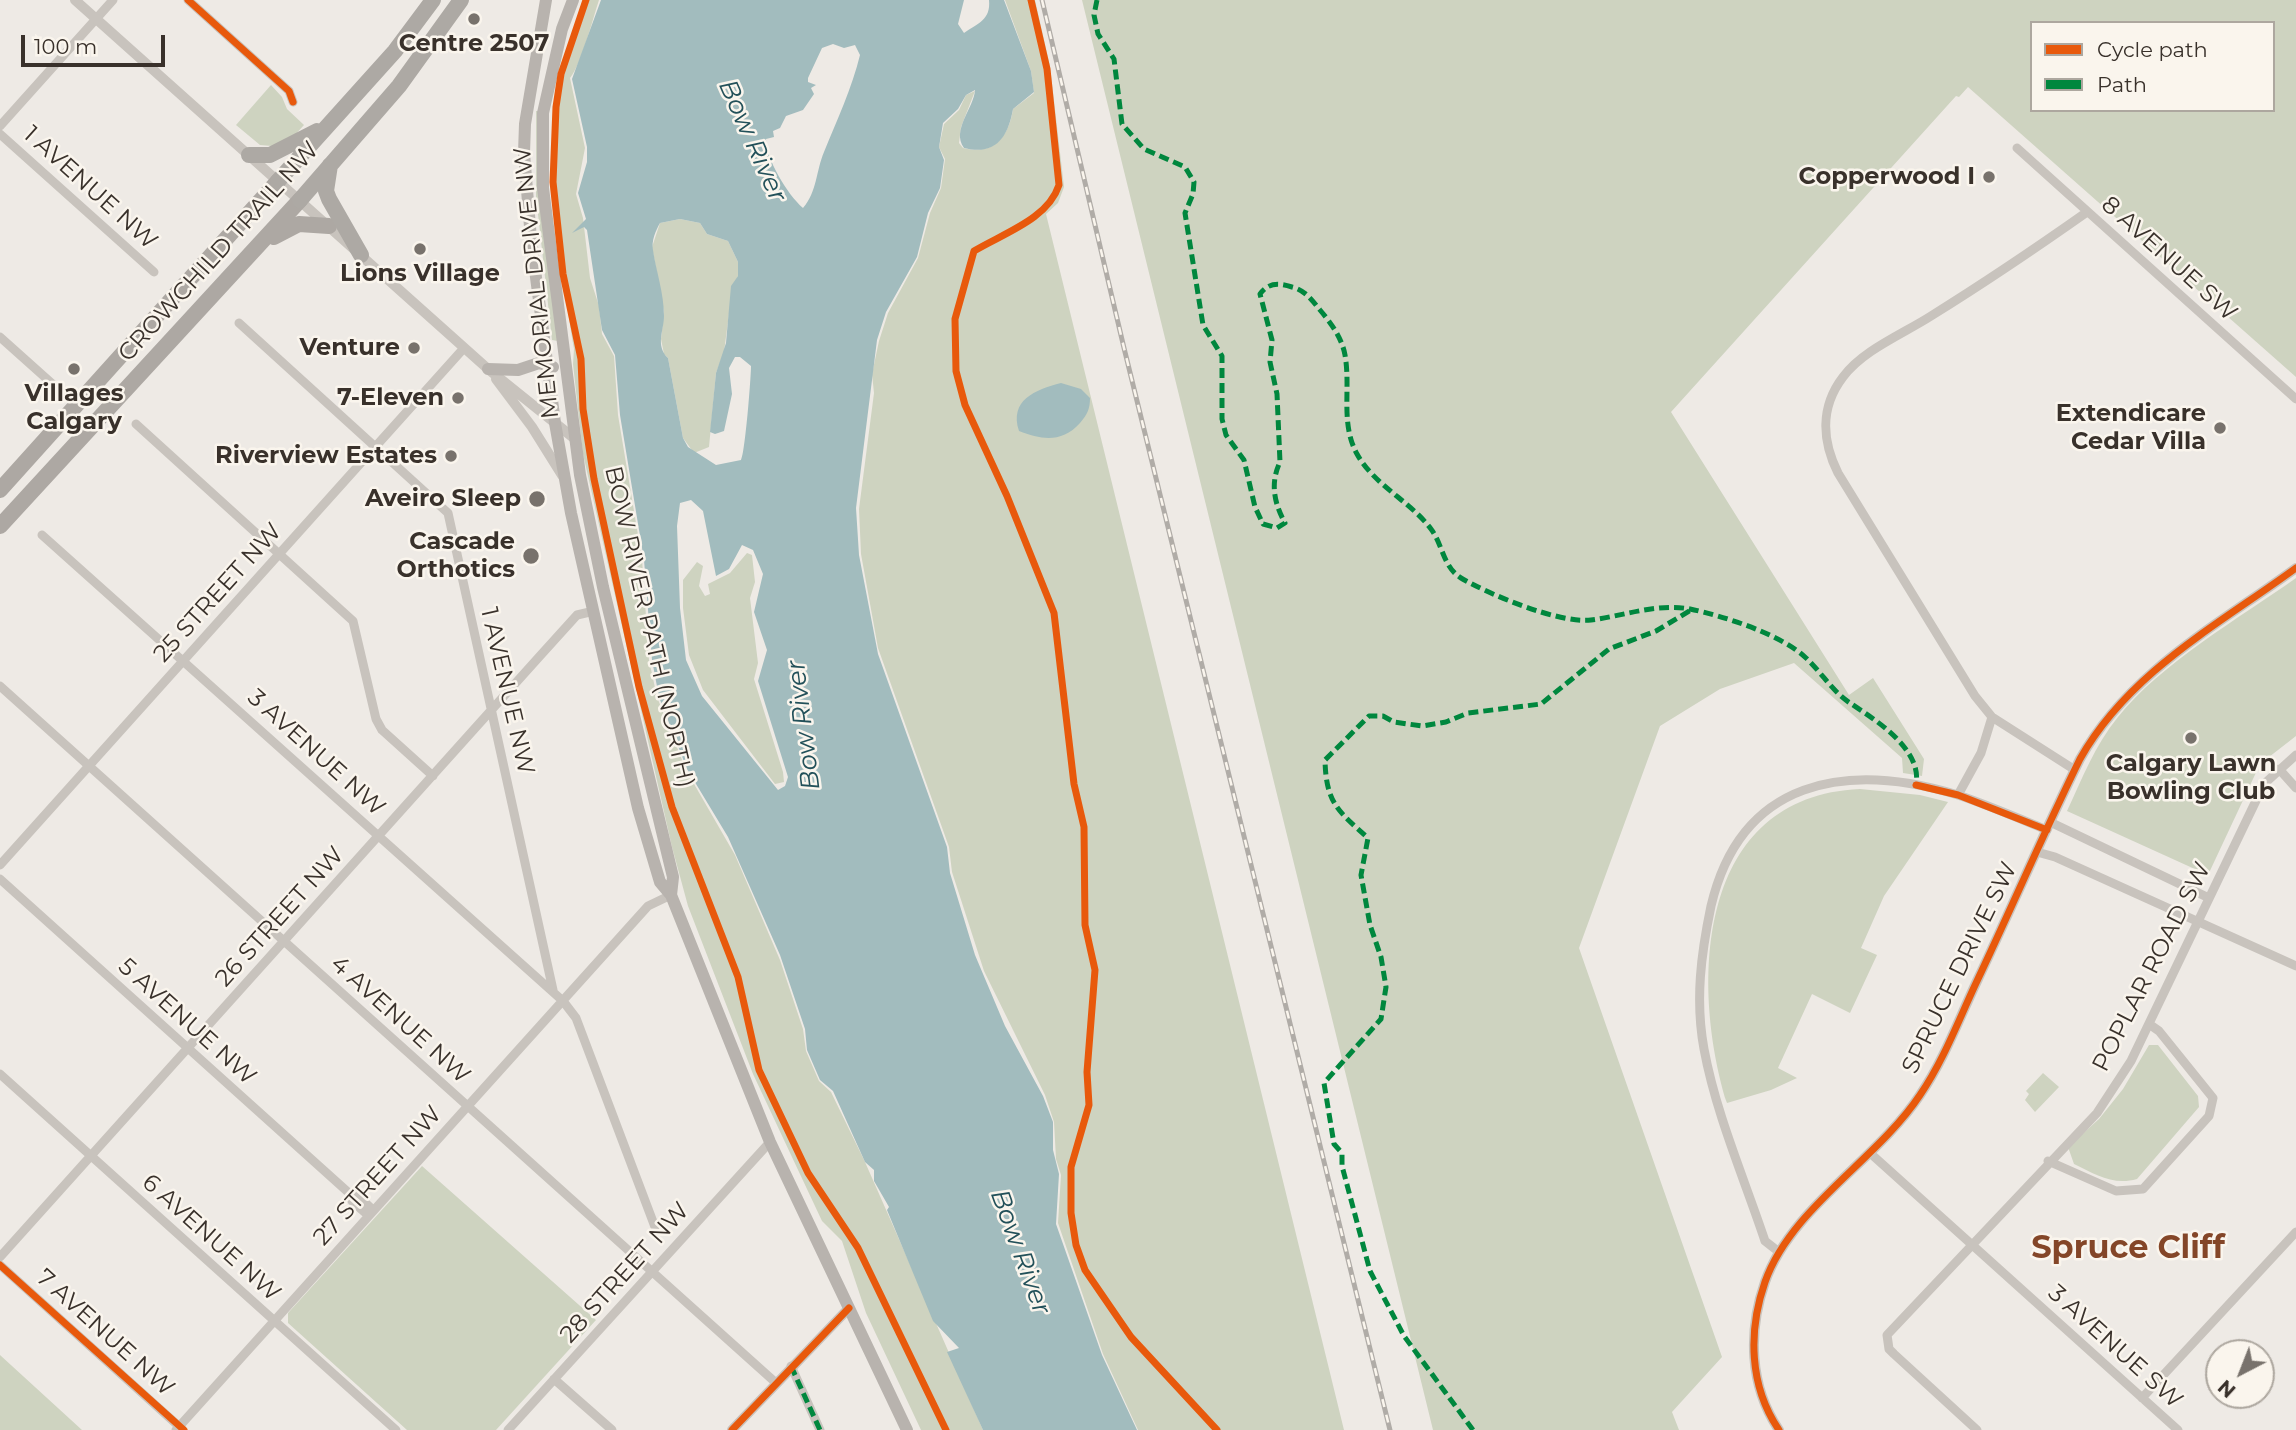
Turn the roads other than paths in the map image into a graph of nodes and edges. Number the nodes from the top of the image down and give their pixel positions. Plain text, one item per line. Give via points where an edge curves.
1 (75, 0) edge
2 (113, 0) edge
3 (188, 0) edge
4 (433, 0) edge
5 (461, 0) edge
6 (546, 0) edge
7 (573, 0) edge
8 (96, 19) junction
9 (293, 102) dead end
10 (328, 125) junction
11 (0, 126) edge
12 (0, 134) edge
13 (2017, 148) dead end
14 (248, 155) junction
15 (330, 165) junction
16 (278, 181) junction
17 (300, 200) junction
18 (2087, 212) junction
19 (329, 226) junction
20 (361, 255) junction
21 (239, 265) junction
22 (154, 272) dead end
23 (239, 323) dead end
24 (0, 337) edge
25 (545, 338) junction
26 (464, 348) junction
27 (530, 365) junction
28 (548, 365) junction
29 (488, 369) junction
30 (568, 382) junction
31 (2296, 399) edge
32 (76, 405) junction
33 (555, 423) junction
34 (136, 424) dead end
35 (575, 439) junction
36 (376, 446) junction
37 (565, 482) junction
38 (0, 490) edge
39 (0, 526) edge
40 (42, 535) dead end
41 (280, 552) junction
42 (2296, 568) edge
43 (594, 611) junction
44 (183, 661) junction
45 (0, 686) edge
46 (492, 710) junction
47 (1992, 718) junction
48 (2296, 755) edge
49 (89, 766) junction
50 (2279, 769) junction
51 (2075, 771) junction
52 (433, 776) junction
53 (2296, 788) edge
54 (1958, 795) junction
55 (2049, 826) junction
56 (379, 836) junction
57 (2037, 852) junction
58 (0, 864) edge
59 (0, 879) edge
60 (671, 895) junction
61 (2209, 898) junction
62 (2198, 921) junction
63 (284, 941) junction
64 (2296, 966) edge
65 (553, 990) junction
66 (564, 1001) junction
67 (2149, 1024) junction
68 (187, 1049) junction
69 (0, 1074) edge
70 (468, 1106) junction
71 (771, 1142) junction
72 (1870, 1153) junction
73 (91, 1156) junction
74 (2049, 1161) junction
75 (370, 1212) junction
76 (655, 1227) dead end
77 (2296, 1232) edge
78 (1970, 1244) junction
79 (1779, 1252) junction
80 (0, 1257) edge
81 (0, 1265) edge
82 (652, 1272) junction
83 (849, 1308) junction
84 (275, 1321) junction
85 (790, 1366) junction
86 (554, 1379) junction
87 (775, 1382) junction
88 (2142, 1398) junction
89 (180, 1429) edge
90 (396, 1430) edge
91 (508, 1430) edge
92 (612, 1430) edge
93 (732, 1430) edge
94 (820, 1430) edge
95 (907, 1430) edge
96 (1779, 1430) edge
97 (1977, 1430) edge
98 (2178, 1430) edge

1 - 8 street
2 - 8 street
3 - 9 street via 289,91
4 - 10 highway, CROWCHILD TRAIL NW via 395,51
5 - 15 highway, CROWCHILD TRAIL NW via 399,86
6 - 25 main road, MEMORIAL DRIVE NW via 524,153
7 - 30 main road, MEMORIAL DRIVE NW via 549,81 541,147
8 - 11 street
8 - 14 street
10 - 14 highway via 280,152
10 - 16 highway, CROWCHILD TRAIL NW
12 - 22 street, 1 AVENUE NW
13 - 18 street, 8 AVENUE SW
14 - 16 street
15 - 17 highway, CROWCHILD TRAIL NW
15 - 20 highway via 326,191
16 - 17 street
16 - 32 highway, CROWCHILD TRAIL NW
17 - 19 street
17 - 21 highway, CROWCHILD TRAIL NW
18 - 31 street, 8 AVENUE SW
18 - 47 street via 1859,361 1841,379 1825,418 1827,445 1838,473
19 - 20 street
19 - 21 highway via 290,227
20 - 26 street
21 - 39 highway, CROWCHILD TRAIL NW
23 - 36 street, 1 AVENUE NW
24 - 32 street
25 - 27 main road
25 - 28 main road, MEMORIAL DRIVE NW
26 - 29 street
26 - 36 street, 25 STREET NW
27 - 28 main road
27 - 29 main road via 518,370
28 - 30 main road
28 - 33 main road, MEMORIAL DRIVE NW
29 - 33 street
29 - 37 street via 533,427
30 - 35 main road, MEMORIAL DRIVE NW
32 - 38 highway, CROWCHILD TRAIL NW
33 - 35 street
33 - 37 main road, MEMORIAL DRIVE NW
34 - 41 street
35 - 60 main road, MEMORIAL DRIVE NW via 603,587 673,877
36 - 41 street, 25 STREET NW
36 - 46 street, 1 AVENUE NW via 448,513
37 - 43 main road, MEMORIAL DRIVE NW
40 - 44 street, 3 AVENUE NW
41 - 44 street, 25 STREET NW
41 - 52 street via 354,621 376,719 382,730
42 - 51 street, SPRUCE DRIVE SW via 2129,692 2107,717
43 - 46 street, 26 STREET NW via 577,615
43 - 60 main road, MEMORIAL DRIVE NW via 646,840 660,881
44 - 49 street, 25 STREET NW
44 - 56 street, 3 AVENUE NW
45 - 49 street, 4 AVENUE NW
46 - 52 street, 26 STREET NW
46 - 65 street, 1 AVENUE NW
47 - 51 street
47 - 54 street via 1981,753
48 - 50 street, POPLAR ROAD SW
49 - 58 street, 25 STREET NW
49 - 63 street, 4 AVENUE NW
50 - 53 street
50 - 61 street, POPLAR ROAD SW via 2264,784
51 - 55 street, SPRUCE DRIVE SW
52 - 56 street, 26 STREET NW
54 - 55 street
54 - 79 street via 1867,780 1821,783 1782,799 1755,820 1725,860 1701,960 1699,1007 1704,1048 1765,1241
55 - 57 street, SPRUCE DRIVE SW
55 - 61 street
56 - 63 street, 26 STREET NW
56 - 65 street, 3 AVENUE NW
57 - 62 street
57 - 72 street, SPRUCE DRIVE SW via 1932,1076 1902,1119
59 - 68 street, 5 AVENUE NW
60 - 66 street, 27 STREET NW via 648,906
60 - 71 main road
61 - 62 street, POPLAR ROAD SW
62 - 64 street
62 - 67 street, POPLAR ROAD SW
63 - 68 street, 26 STREET NW
63 - 70 street, 4 AVENUE NW
65 - 66 street, 3 AVENUE NW
66 - 70 street, 27 STREET NW
66 - 76 street via 576,1018
67 - 74 street, POPLAR ROAD SW via 2097,1113
67 - 74 street via 2160,1031 2213,1098 2208,1116 2143,1189 2116,1191
68 - 73 street, 26 STREET NW
68 - 75 street, 5 AVENUE NW via 349,1193 357,1195
69 - 73 street, 6 AVENUE NW
70 - 75 street, 27 STREET NW
70 - 82 street, 4 AVENUE NW
71 - 82 street, 28 STREET NW
71 - 83 main road
72 - 78 street, 3 AVENUE SW
72 - 79 street, SPRUCE DRIVE SW
73 - 80 street, 26 STREET NW
73 - 84 street, 6 AVENUE NW
74 - 78 street, POPLAR ROAD SW
75 - 84 street, 27 STREET NW
77 - 88 street
78 - 88 street, 3 AVENUE SW
78 - 97 street, POPLAR ROAD SW via 1890,1330 1888,1341 1894,1354
79 - 96 street, SPRUCE DRIVE SW via 1759,1300 1753,1341 1757,1379
81 - 89 street, 7 AVENUE NW
82 - 86 street, 28 STREET NW
82 - 87 street, 4 AVENUE NW
83 - 85 street
83 - 95 main road
84 - 89 street, 27 STREET NW
84 - 90 street, 6 AVENUE NW
85 - 87 street
85 - 94 street
86 - 91 street, 28 STREET NW
86 - 92 street
87 - 93 street
88 - 98 street, 3 AVENUE SW

